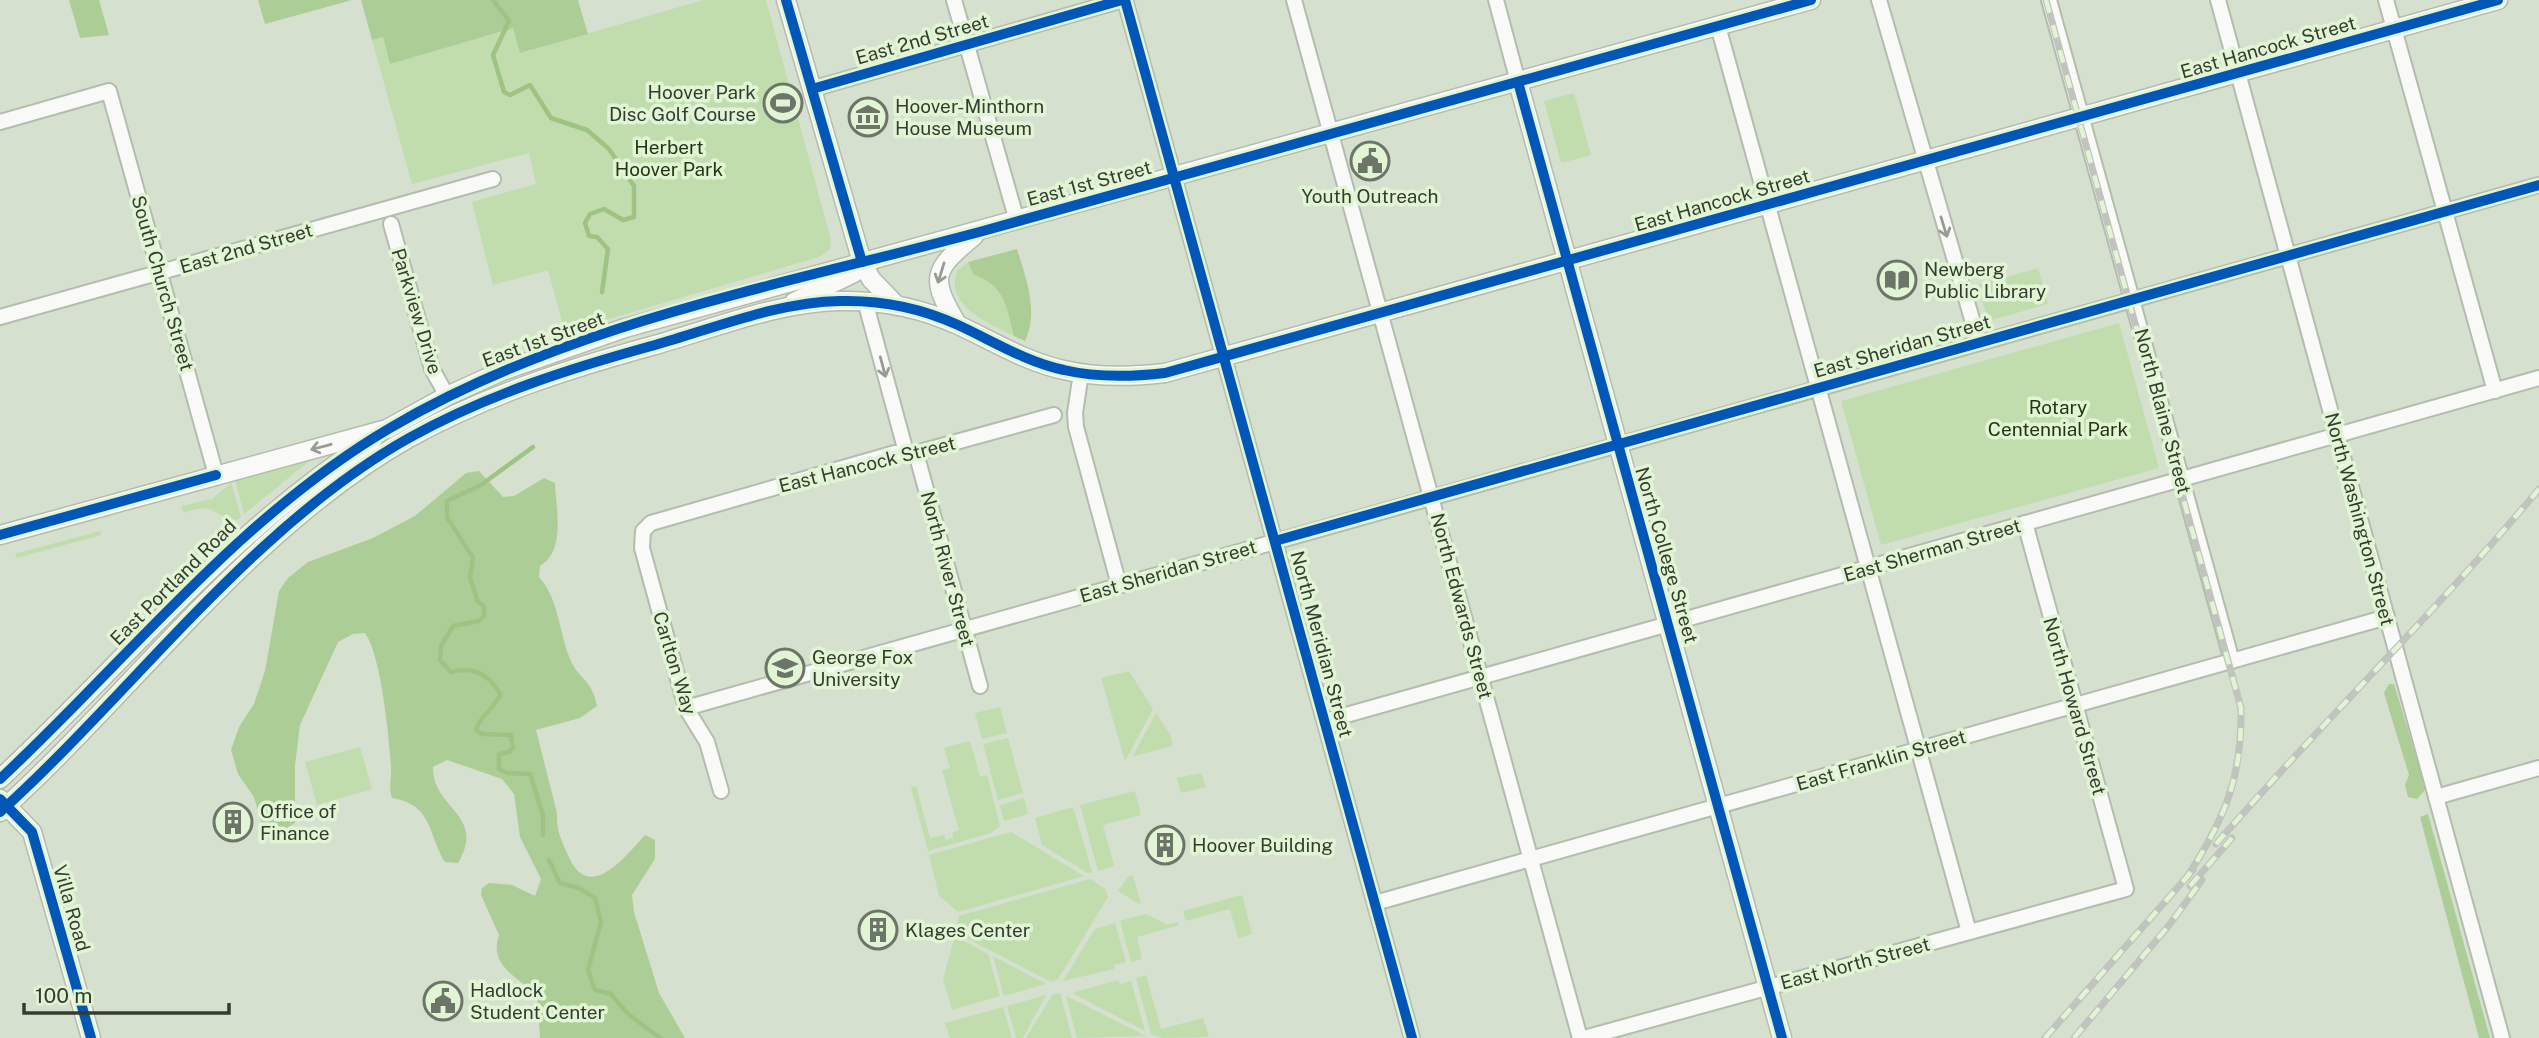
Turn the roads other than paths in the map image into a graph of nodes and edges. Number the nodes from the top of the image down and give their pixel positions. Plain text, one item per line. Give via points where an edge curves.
1 (786, 0) edge
2 (954, 0) edge
3 (1123, 0) edge
4 (1294, 0) edge
5 (1496, 0) edge
6 (1811, 0) edge
7 (1879, 0) edge
8 (2049, 0) edge
9 (2218, 0) edge
10 (2386, 0) edge
11 (2498, 0) edge
12 (1718, 26) junction
13 (2394, 29) junction
14 (967, 44) junction
15 (2238, 73) junction
16 (1518, 82) junction
17 (812, 89) junction
18 (2082, 117) junction
19 (0, 122) edge
20 (1333, 134) junction
21 (1925, 162) junction
22 (1176, 178) junction
23 (493, 179) dead end
24 (2539, 185) edge
25 (1768, 206) junction
26 (2445, 212) junction
27 (1017, 221) junction
28 (391, 224) dead end
29 (978, 232) junction
30 (2288, 255) junction
31 (862, 262) junction
32 (1569, 262) junction
33 (159, 272) junction
34 (2132, 299) junction
35 (865, 301) junction
36 (897, 306) junction
37 (780, 310) junction
38 (1382, 314) junction
39 (0, 317) edge
40 (957, 324) junction
41 (1979, 343) junction
42 (1226, 358) junction
43 (1081, 373) junction
44 (2539, 378) edge
45 (1819, 389) junction
46 (2495, 391) junction
47 (447, 396) junction
48 (1054, 415) dead end
49 (387, 429) junction
50 (2337, 435) junction
51 (1618, 443) junction
52 (911, 452) junction
53 (385, 453) joint
54 (216, 475) junction
55 (2182, 479) junction
56 (1432, 497) junction
57 (2025, 523) junction
58 (643, 531) joint
59 (0, 535) edge
60 (1275, 541) junction
61 (1868, 568) junction
62 (1119, 585) junction
63 (2387, 617) junction
64 (1668, 624) junction
65 (964, 629) junction
66 (2232, 661) junction
67 (1481, 677) junction
68 (980, 686) dead end
69 (2075, 705) junction
70 (686, 708) junction
71 (1325, 721) junction
72 (1918, 750) junction
73 (2539, 768) edge
74 (0, 779) edge
75 (721, 791) dead end
76 (2436, 797) junction
77 (2, 806) edge
78 (1717, 806) junction
79 (1531, 859) junction
80 (2126, 889) joint
81 (1375, 903) junction
82 (1969, 932) junction
83 (1767, 987) junction
84 (91, 1038) edge
85 (1412, 1038) edge
86 (1582, 1038) edge
87 (1782, 1038) edge
88 (2502, 1038) edge

1 - 17 main road
2 - 14 street
3 - 14 street, East 2nd Street
3 - 22 street, North Meridian Street
4 - 20 street, North Edwards Street
5 - 16 street
6 - 12 main road, East 1st Street
7 - 21 street
8 - 18 street, North Blaine Street
9 - 15 street, North Washington Street
10 - 13 street
11 - 13 main road, East Hancock Street
12 - 16 main road, East 1st Street
12 - 25 street
13 - 15 main road, East Hancock Street
13 - 26 street
14 - 17 street, East 2nd Street
14 - 27 street
15 - 18 main road, East Hancock Street
15 - 30 street, North Washington Street
16 - 20 main road, East 1st Street
16 - 32 main road, North College Street
17 - 31 main road
18 - 21 main road, East Hancock Street
18 - 34 street, North Blaine Street
19 - 33 street, South Church Street via 109,91
20 - 22 main road, East 1st Street
20 - 38 street, North Edwards Street
21 - 25 main road, East Hancock Street
21 -> 41 street
22 - 27 main road, East 1st Street
22 - 42 street, North Meridian Street
23 - 33 street, East 2nd Street
24 - 26 street, East Sheridan Street
25 - 32 main road, East Hancock Street
25 - 45 street
26 - 30 street, East Sheridan Street
26 - 46 street
27 - 29 main road, East 1st Street
28 - 47 street, Parkview Drive via 432,369
29 - 31 main road, East 1st Street
29 -> 40 main road via 946,259 937,277 940,295
30 - 34 street, East Sheridan Street
30 - 50 street, North Washington Street
31 - 36 main road via 871,279
31 - 37 main road via 845,278
31 - 47 main road, East 1st Street via 576,344
32 - 38 main road, East Hancock Street
32 - 51 main road, North College Street
33 - 39 street, East 2nd Street
33 - 54 street, South Church Street
34 - 41 street, East Sheridan Street
34 - 55 street, North Blaine Street
35 - 36 main road, East 1st Street
35 - 37 main road, East 1st Street via 810,303
35 -> 52 street, North River Street
36 - 40 main road, East 1st Street
37 - 53 main road, East 1st Street via 512,390
38 - 42 main road, East Hancock Street
38 - 56 street, North Edwards Street
40 - 43 main road, East Hancock Street via 1009,351
41 - 45 street, East Sheridan Street
42 - 43 main road, East Hancock Street via 1149,375
42 - 60 street, North Meridian Street
43 - 62 street via 1076,427
44 - 46 street, East Sherman Street
45 - 51 street, East Sheridan Street
45 - 61 street
46 - 50 street, East Sherman Street
47 - 49 main road, East 1st Street
48 - 52 street, East Hancock Street
49 -> 54 main road, East 1st Street
49 - 74 main road, East Portland Road via 301,488 238,541
50 - 55 street, East Sherman Street
50 - 63 street, North Washington Street
51 - 56 street, East Sheridan Street
51 - 64 main road, North College Street
52 - 58 street, East Hancock Street via 651,523
52 - 65 street, North River Street
53 - 77 main road, East Portland Road via 277,535
54 - 59 main road, East 1st Street
55 - 57 street, East Sherman Street
55 - 66 street, North Blaine Street
56 - 60 street, East Sheridan Street
56 - 67 street, North Edwards Street
57 - 61 street, East Sherman Street
57 - 69 street, North Howard Street
58 - 70 street, Carlton Way via 642,548
60 - 62 street, East Sheridan Street
60 - 71 street, North Meridian Street
61 - 64 street, East Sherman Street
61 - 72 street
62 - 65 street, East Sheridan Street
63 - 66 street, East Franklin Street
63 - 76 street, North Washington Street
64 - 67 street, East Sherman Street
64 - 78 main road, North College Street
65 - 68 street, North River Street
65 - 70 street, East Sheridan Street
66 - 69 street, East Franklin Street
67 - 71 street, East Sherman Street
67 - 79 street, North Edwards Street
69 - 72 street, East Franklin Street
69 - 80 street, North Howard Street
70 - 75 street, Carlton Way via 707,742
71 - 81 street, North Meridian Street
72 - 78 street, East Franklin Street
72 - 82 street
73 - 76 street
76 - 88 street, North Washington Street
77 - 84 main road, Villa Road via 32,832
78 - 79 street, East Franklin Street
78 - 83 main road, North College Street
79 - 81 street, East Franklin Street
79 - 86 street, North Edwards Street
80 - 82 street, East North Street
81 - 85 street, North Meridian Street
82 - 83 street, East North Street
83 - 86 street, East North Street
83 - 87 main road, North College Street

